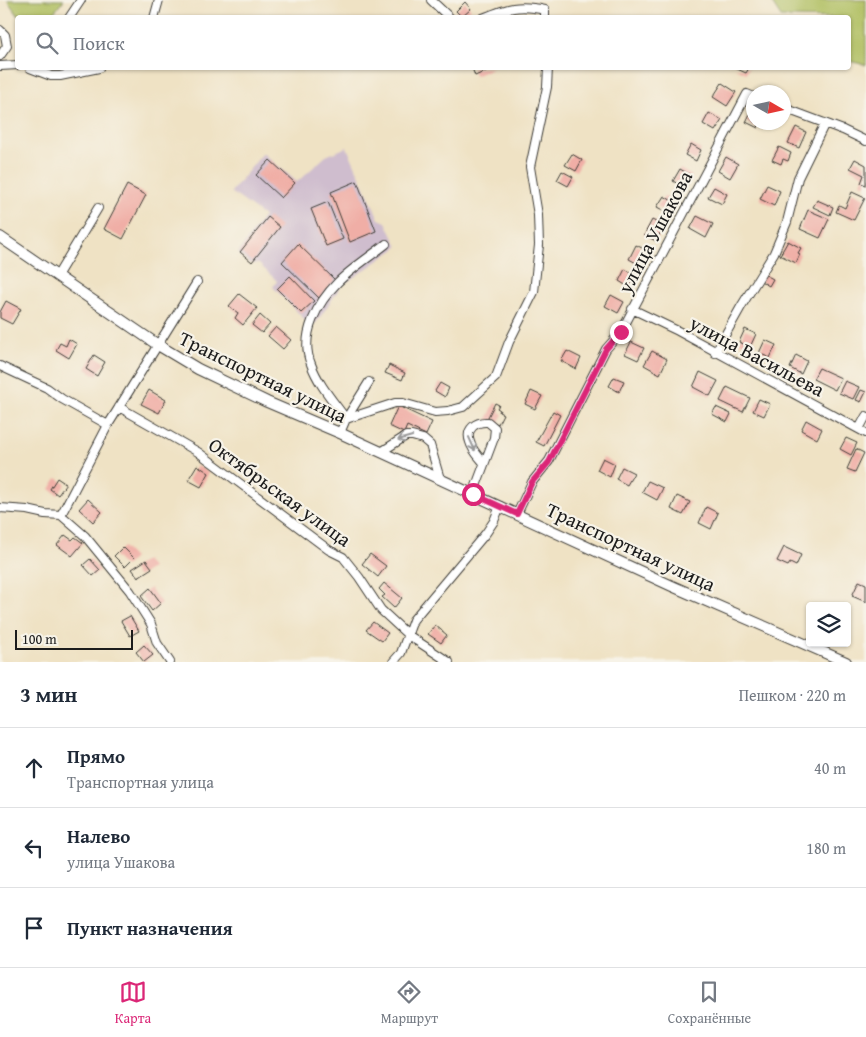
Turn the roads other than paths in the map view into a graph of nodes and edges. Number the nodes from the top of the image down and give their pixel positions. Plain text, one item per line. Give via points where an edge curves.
1 (81, 0) edge
2 (159, 0) edge
3 (431, 0) edge
4 (545, 14) edge
5 (71, 15) edge
6 (155, 15) edge
7 (447, 15) edge
8 (490, 15) edge
9 (0, 30) edge
10 (0, 56) edge
11 (15, 65) edge
12 (0, 66) edge
13 (38, 70) edge
14 (89, 70) edge
15 (548, 70) edge
16 (746, 102) edge
17 (791, 111) edge
18 (824, 123) junction
19 (866, 141) edge
20 (98, 208) dead end
21 (0, 237) edge
22 (386, 244) dead end
23 (57, 276) junction
24 (197, 282) dead end
25 (632, 309) junction
26 (158, 345) junction
27 (715, 353) junction
28 (0, 366) edge
29 (369, 382) dead end
30 (119, 407) junction
31 (866, 416) edge
32 (346, 419) junction
33 (108, 425) junction
34 (863, 431) edge
35 (340, 433) junction
36 (381, 452) junction
37 (484, 463) junction
38 (440, 479) junction
39 (473, 494) junction
40 (500, 506) junction
41 (0, 508) edge
42 (517, 514) junction
43 (61, 515) junction
44 (408, 635) junction
45 (170, 662) edge
46 (393, 662) edge
47 (449, 662) edge
48 (846, 662) edge

1 - 5 street
2 - 6 street
3 - 7 street
4 - 8 street via 528,6 509,7
9 - 10 street via 5,35 7,46
11 - 12 street
13 - 14 street via 51,76
15 - 32 street via 530,167 539,245 534,292 496,377 463,407 435,412 395,403
16 - 25 street, улица Ушакова
17 - 18 street
18 - 19 street
18 - 27 street via 798,178 787,222 774,253
20 - 23 street
21 - 23 main road, Транспортная улица
22 - 32 street via 338,281 321,304 308,334 307,350 311,364
23 - 26 main road, Транспортная улица
24 - 26 street
25 - 27 street, улица Васильева
25 - 42 street, улица Ушакова via 621,332 606,349 549,462 532,482
26 - 30 street
26 - 35 main road, Транспортная улица via 198,369
27 - 34 street, улица Васильева
28 - 33 street via 47,388
29 - 32 street
30 - 33 street
30 - 44 street, Октябрьская улица via 198,452 329,550 343,557 381,610
31 - 34 street
32 - 35 street
33 - 43 street
35 - 36 main road, Транспортная улица
36 - 38 main road, Транспортная улица
38 -> 36 street via 430,445 423,439 406,436
37 -> 37 street via 496,432 492,424 483,422 472,426 468,440
37 - 39 street
38 - 39 main road, Транспортная улица
39 - 40 main road, Транспортная улица
40 - 42 main road, Транспортная улица
40 - 44 street via 486,533 414,620
41 - 43 street
42 - 48 main road, Транспортная улица
43 - 45 street via 86,536 130,590
44 - 46 street
44 - 47 street, Октябрьская улица

